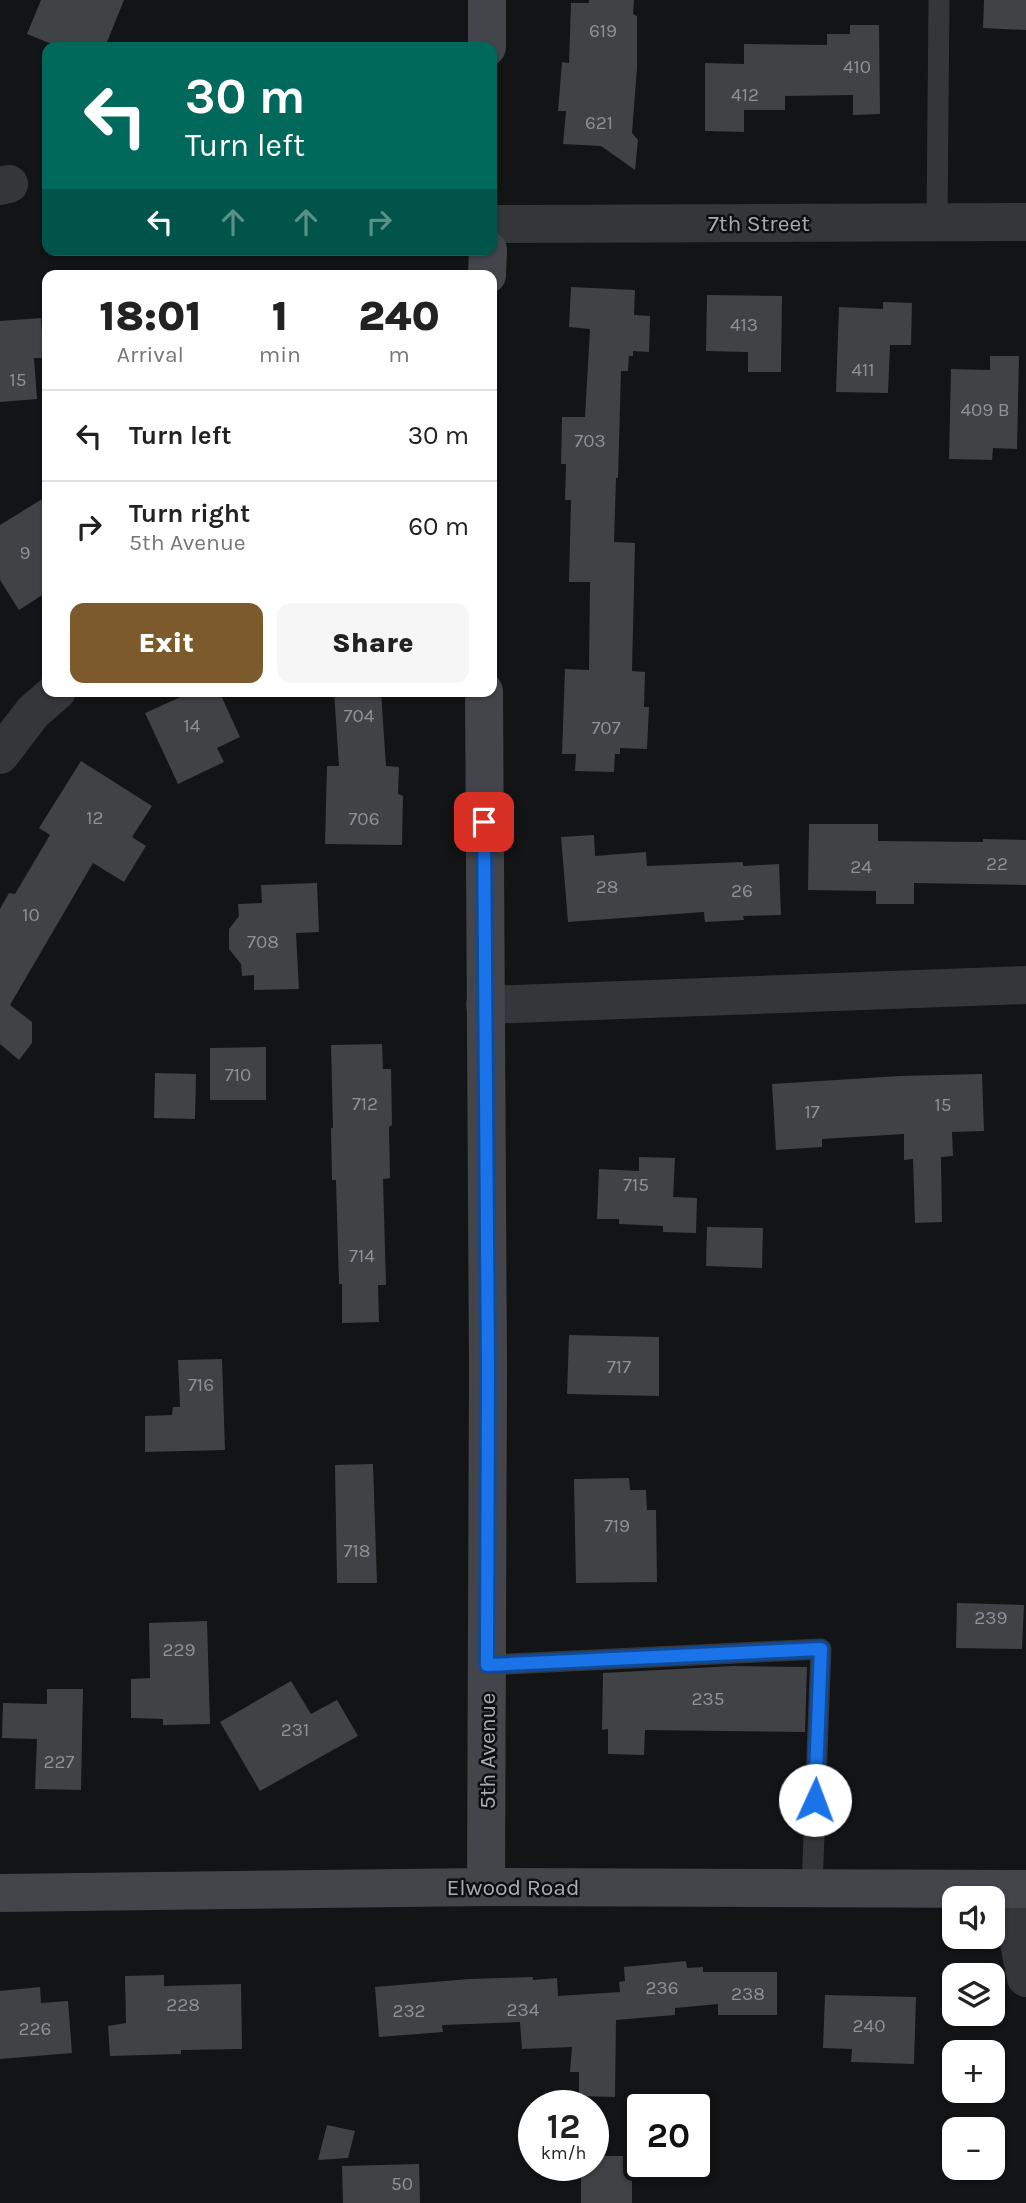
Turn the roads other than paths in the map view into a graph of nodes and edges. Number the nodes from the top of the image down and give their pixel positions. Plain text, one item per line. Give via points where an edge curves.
1 (487, 0) edge
2 (939, 0) edge
3 (487, 42) edge
4 (937, 222) junction
5 (1026, 222) edge
6 (497, 224) edge
7 (50, 697) edge
8 (484, 697) edge
9 (0, 755) edge
10 (1026, 985) edge
11 (485, 1005) junction
12 (487, 1665) junction
13 (486, 1887) junction
14 (812, 1888) junction
15 (1017, 1889) edge
16 (0, 1893) edge
17 (1026, 1978) edge

1 - 3 street
2 - 4 lane
4 - 5 street, 7th Street
4 - 6 street, 7th Street
7 - 9 street
8 - 11 street, 5th Avenue
10 - 11 street
11 - 12 street, 5th Avenue
12 - 13 street, 5th Avenue
12 - 14 lane via 821,1649
13 - 14 street, Elwood Road
13 - 16 street, Elwood Road
14 - 15 street, Elwood Road
15 - 17 street

